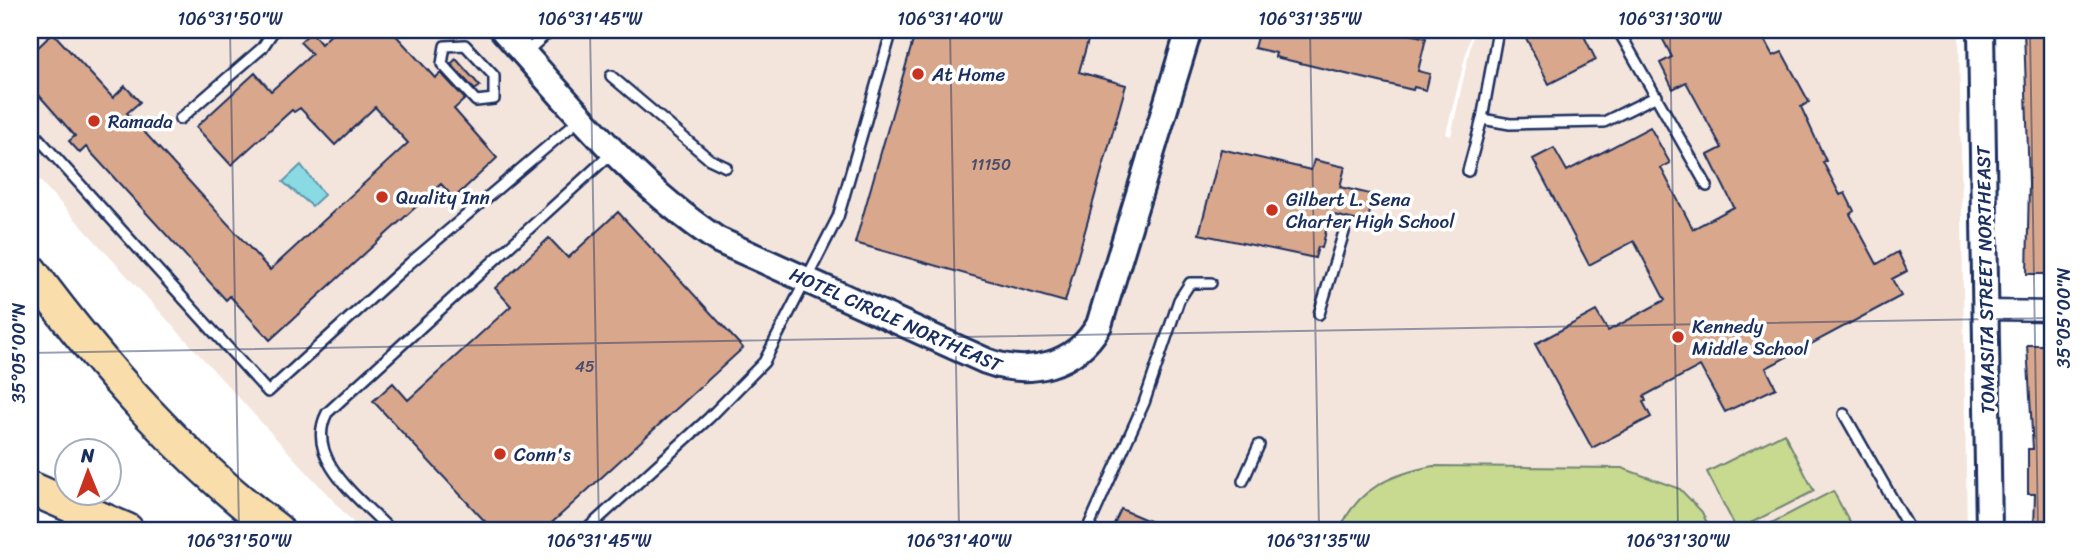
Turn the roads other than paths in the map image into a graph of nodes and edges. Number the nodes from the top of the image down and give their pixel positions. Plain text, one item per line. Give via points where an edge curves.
1 (274, 30) edge
2 (503, 30) edge
3 (551, 30) edge
4 (892, 30) edge
5 (1189, 30) edge
6 (1498, 30) edge
7 (1618, 30) edge
8 (1981, 30) edge
9 (444, 46) joint
10 (524, 54) junction
11 (611, 76) dead end
12 (1657, 96) junction
13 (582, 117) junction
14 (180, 119) dead end
15 (1482, 119) junction
16 (30, 129) edge
17 (614, 151) junction
18 (726, 167) dead end
19 (1468, 171) dead end
20 (1707, 186) dead end
21 (1345, 232) dead end
22 (30, 270) edge
23 (806, 280) junction
24 (1211, 283) dead end
25 (1986, 310) junction
26 (2053, 311) edge
27 (1320, 314) dead end
28 (1844, 414) dead end
29 (1259, 445) dead end
30 (1243, 481) dead end
31 (30, 488) edge
32 (127, 530) edge
33 (277, 530) edge
34 (390, 530) edge
35 (586, 530) edge
36 (1087, 530) edge
37 (1910, 530) edge
38 (1989, 530) edge

1 - 14 lane via 262,48
2 - 10 street, HOTEL CIRCLE NORTHEAST
3 - 10 lane
4 - 23 lane via 838,217
5 - 23 street, HOTEL CIRCLE NORTHEAST via 1100,325 1072,354 1037,368 998,366
6 - 15 lane
7 - 12 lane
8 - 25 street, TOMASITA STREET NORTHEAST
9 - 9 lane via 443,64 476,101 494,99 494,76 465,46
10 - 13 street, HOTEL CIRCLE NORTHEAST
11 - 18 lane via 709,159
12 - 15 lane via 1604,122 1510,124
12 - 20 lane
13 - 16 lane via 268,392
13 - 17 street, HOTEL CIRCLE NORTHEAST
15 - 19 lane
17 - 23 street, HOTEL CIRCLE NORTHEAST via 682,216 718,240
17 - 34 lane via 327,414 320,439 328,463
21 - 27 lane
22 - 33 highway via 90,350 156,424
23 - 35 lane via 757,372
24 - 36 lane via 1190,283 1183,292 1144,403
25 - 26 street
25 - 38 street, TOMASITA STREET NORTHEAST
28 - 37 lane
29 - 30 lane
31 - 32 highway

